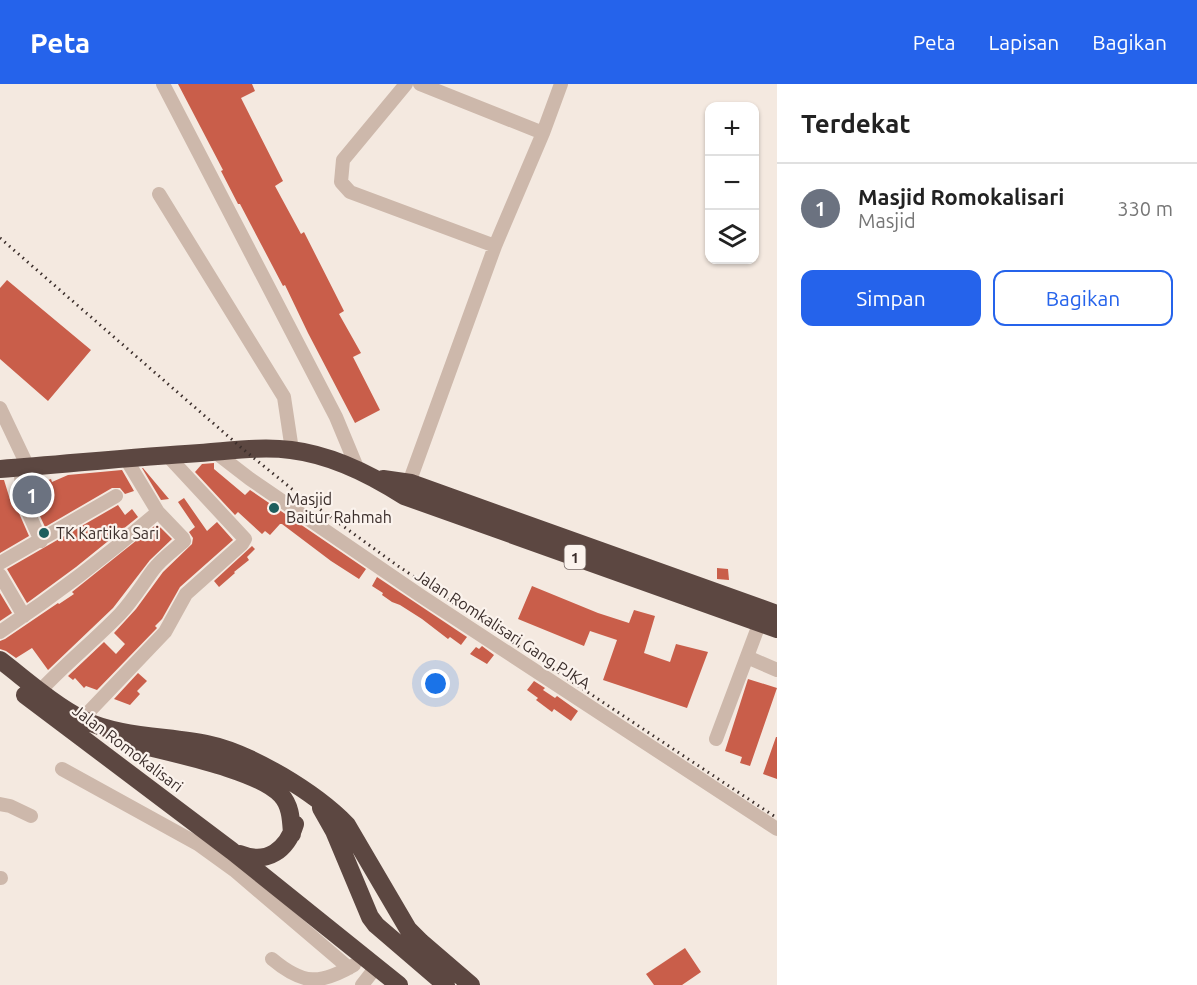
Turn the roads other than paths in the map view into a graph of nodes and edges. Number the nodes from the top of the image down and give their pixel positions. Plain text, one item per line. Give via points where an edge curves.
1 (163, 84) edge
2 (406, 84) edge
3 (420, 84) edge
4 (561, 84) edge
5 (543, 133) junction
6 (159, 194) dead end
7 (495, 246) junction
8 (0, 408) edge
9 (292, 450) junction
10 (215, 452) junction
11 (167, 455) junction
12 (126, 459) junction
13 (24, 467) junction
14 (0, 469) edge
15 (358, 470) junction
16 (407, 489) junction
17 (116, 496) dead end
18 (158, 512) junction
19 (41, 541) junction
20 (0, 563) edge
21 (0, 574) edge
22 (24, 616) junction
23 (772, 621) edge
24 (0, 632) edge
25 (747, 657) junction
26 (0, 660) edge
27 (777, 670) edge
28 (0, 676) edge
29 (40, 691) junction
30 (82, 719) junction
31 (716, 740) dead end
32 (62, 769) dead end
33 (282, 777) junction
34 (317, 801) junction
35 (0, 804) edge
36 (31, 816) dead end
37 (777, 829) edge
38 (292, 834) junction
39 (232, 851) junction
40 (272, 959) dead end
41 (371, 963) junction
42 (349, 968) junction
43 (362, 985) edge
44 (399, 985) edge
45 (446, 985) edge
46 (471, 985) edge

1 - 15 street via 336,417
2 - 7 street via 343,160 341,182 350,192
3 - 5 street
4 - 5 street
5 - 7 street
6 - 9 street via 284,397
7 - 16 street
8 - 13 street
9 - 10 highway, 1
9 - 15 highway, 1
10 - 11 highway, 1
10 - 37 street, Jalan Romkalisari Gang PJKA via 421,596
11 - 12 highway, 1
11 - 30 street via 244,538 186,594 165,632
12 - 13 highway, 1
12 - 18 street
13 - 14 highway, 1
13 - 19 street via 24,503
15 - 16 highway, 1
16 - 23 highway, 1
17 - 19 street
18 - 22 street
18 - 29 street via 184,542 154,568 122,612
19 - 20 street
21 - 22 street
22 - 24 street
23 - 25 street
25 - 27 street
25 - 31 street
26 - 29 highway, Jalan Romokalisari
28 - 39 highway, Jalan Romokalisari
29 - 30 highway, Jalan Romokalisari
30 - 33 highway, Jalan Romokalisari via 122,731 208,744 265,765
30 - 38 highway via 117,739 239,771 263,782 287,804
32 - 42 street via 198,844
33 - 34 highway, Jalan Romokalisari
33 - 38 highway via 295,809
34 - 45 highway via 370,917
34 - 46 highway, Jalan Romokalisari via 347,825 408,928
35 - 36 street
38 - 39 highway via 275,854 261,859
39 - 41 highway, Jalan Romokalisari
40 - 42 street via 287,972 304,979 320,980
41 - 42 street
41 - 43 street
41 - 44 highway, Jalan Romokalisari

